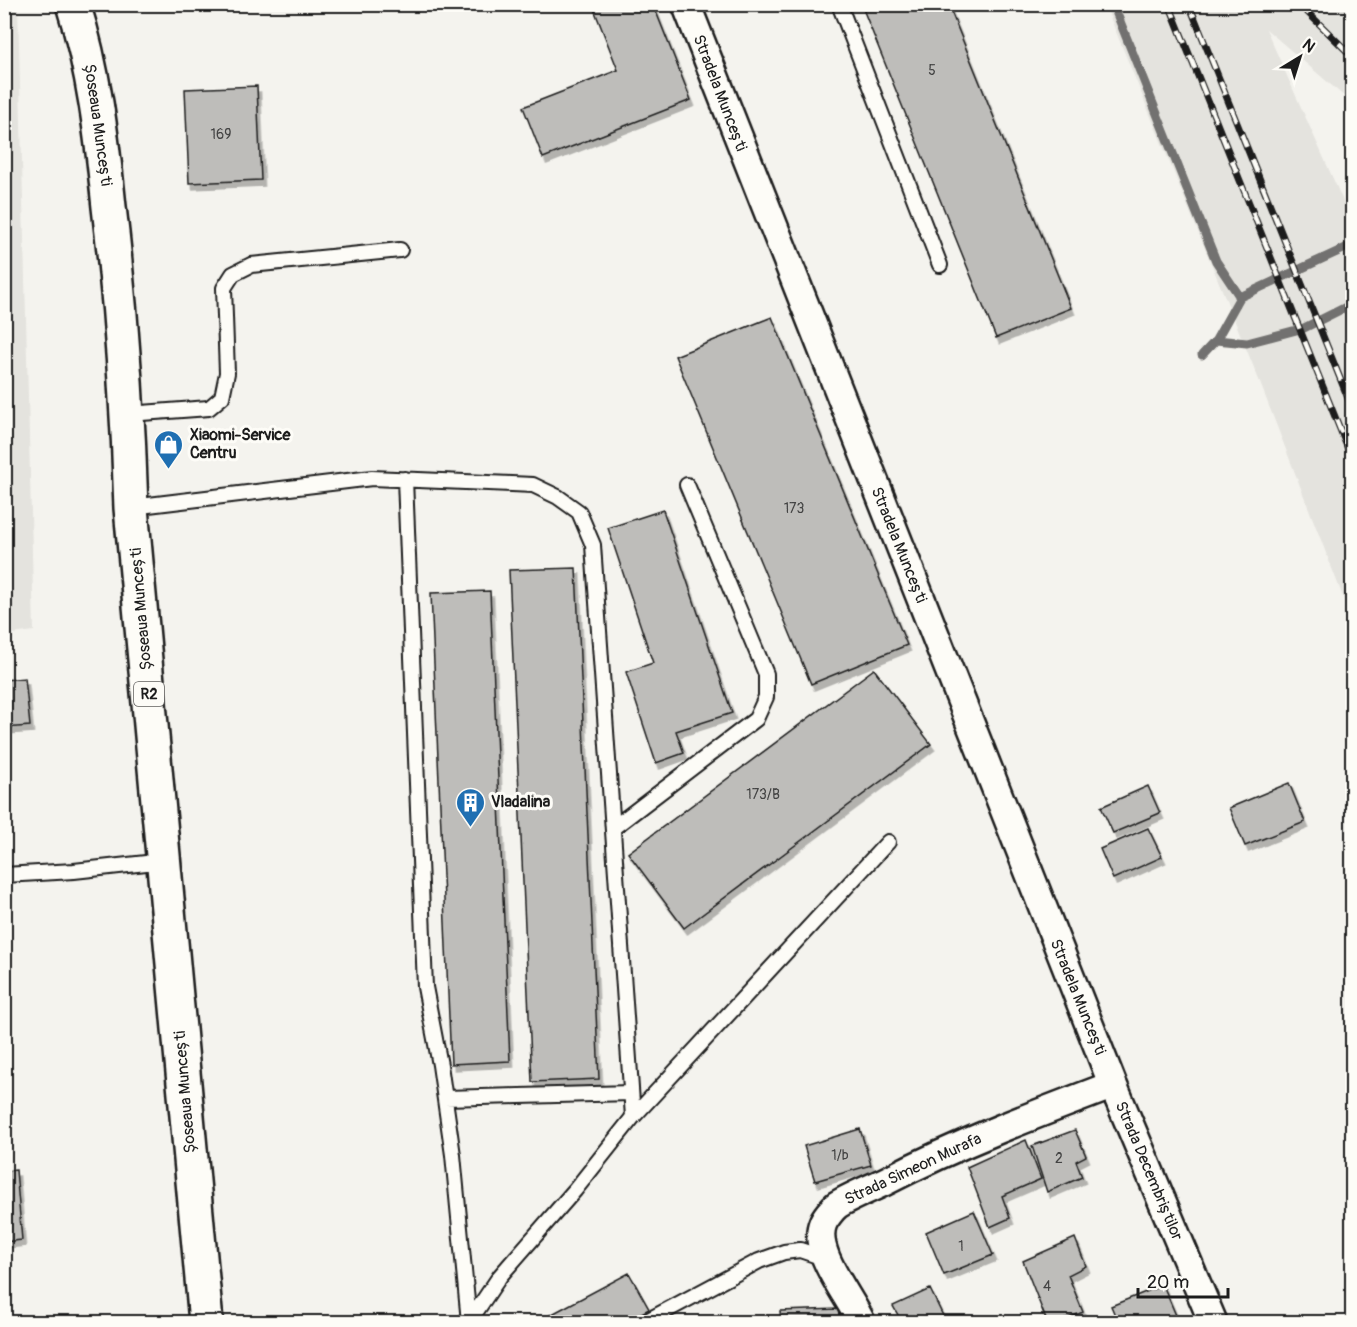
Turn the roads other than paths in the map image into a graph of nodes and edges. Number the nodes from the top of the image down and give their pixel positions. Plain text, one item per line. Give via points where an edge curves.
1 (73, 4) edge
2 (686, 4) edge
3 (839, 4) edge
4 (400, 250) dead end
5 (940, 265) dead end
6 (128, 414) junction
7 (405, 479) junction
8 (687, 485) dead end
9 (131, 507) junction
10 (613, 828) junction
11 (888, 842) dead end
12 (164, 861) junction
13 (4, 875) edge
14 (1113, 1085) junction
15 (631, 1093) junction
16 (445, 1098) junction
17 (633, 1117) junction
18 (824, 1258) junction
19 (469, 1322) edge
20 (206, 1323) edge
21 (645, 1323) edge
22 (861, 1323) edge
23 (1213, 1323) edge

1 - 6 main road, Șoseaua Muncești / R2 via 99,117
2 - 14 street, Stradela Muncești
3 - 5 lane
4 - 6 lane via 251,265 233,274 224,288 227,373 222,397 209,408
6 - 9 main road, Șoseaua Muncești / R2
7 - 9 lane via 372,478
7 - 10 lane via 532,484 579,512 593,545
7 - 16 lane via 425,987
8 - 10 lane via 766,674 766,697 756,719
9 - 12 main road, Șoseaua Muncești / R2
10 - 15 lane
11 - 17 lane
12 - 13 lane
12 - 20 main road, Șoseaua Muncești / R2
14 - 18 street, Strada Simeon Murafa via 1014,1123 836,1206 823,1223
14 - 23 street, Strada Decembriștilor
15 - 16 lane
15 - 17 lane
16 - 19 lane
17 - 19 lane via 500,1276
18 - 21 lane via 800,1250 759,1261
18 - 22 street, Strada Simeon Murafa

